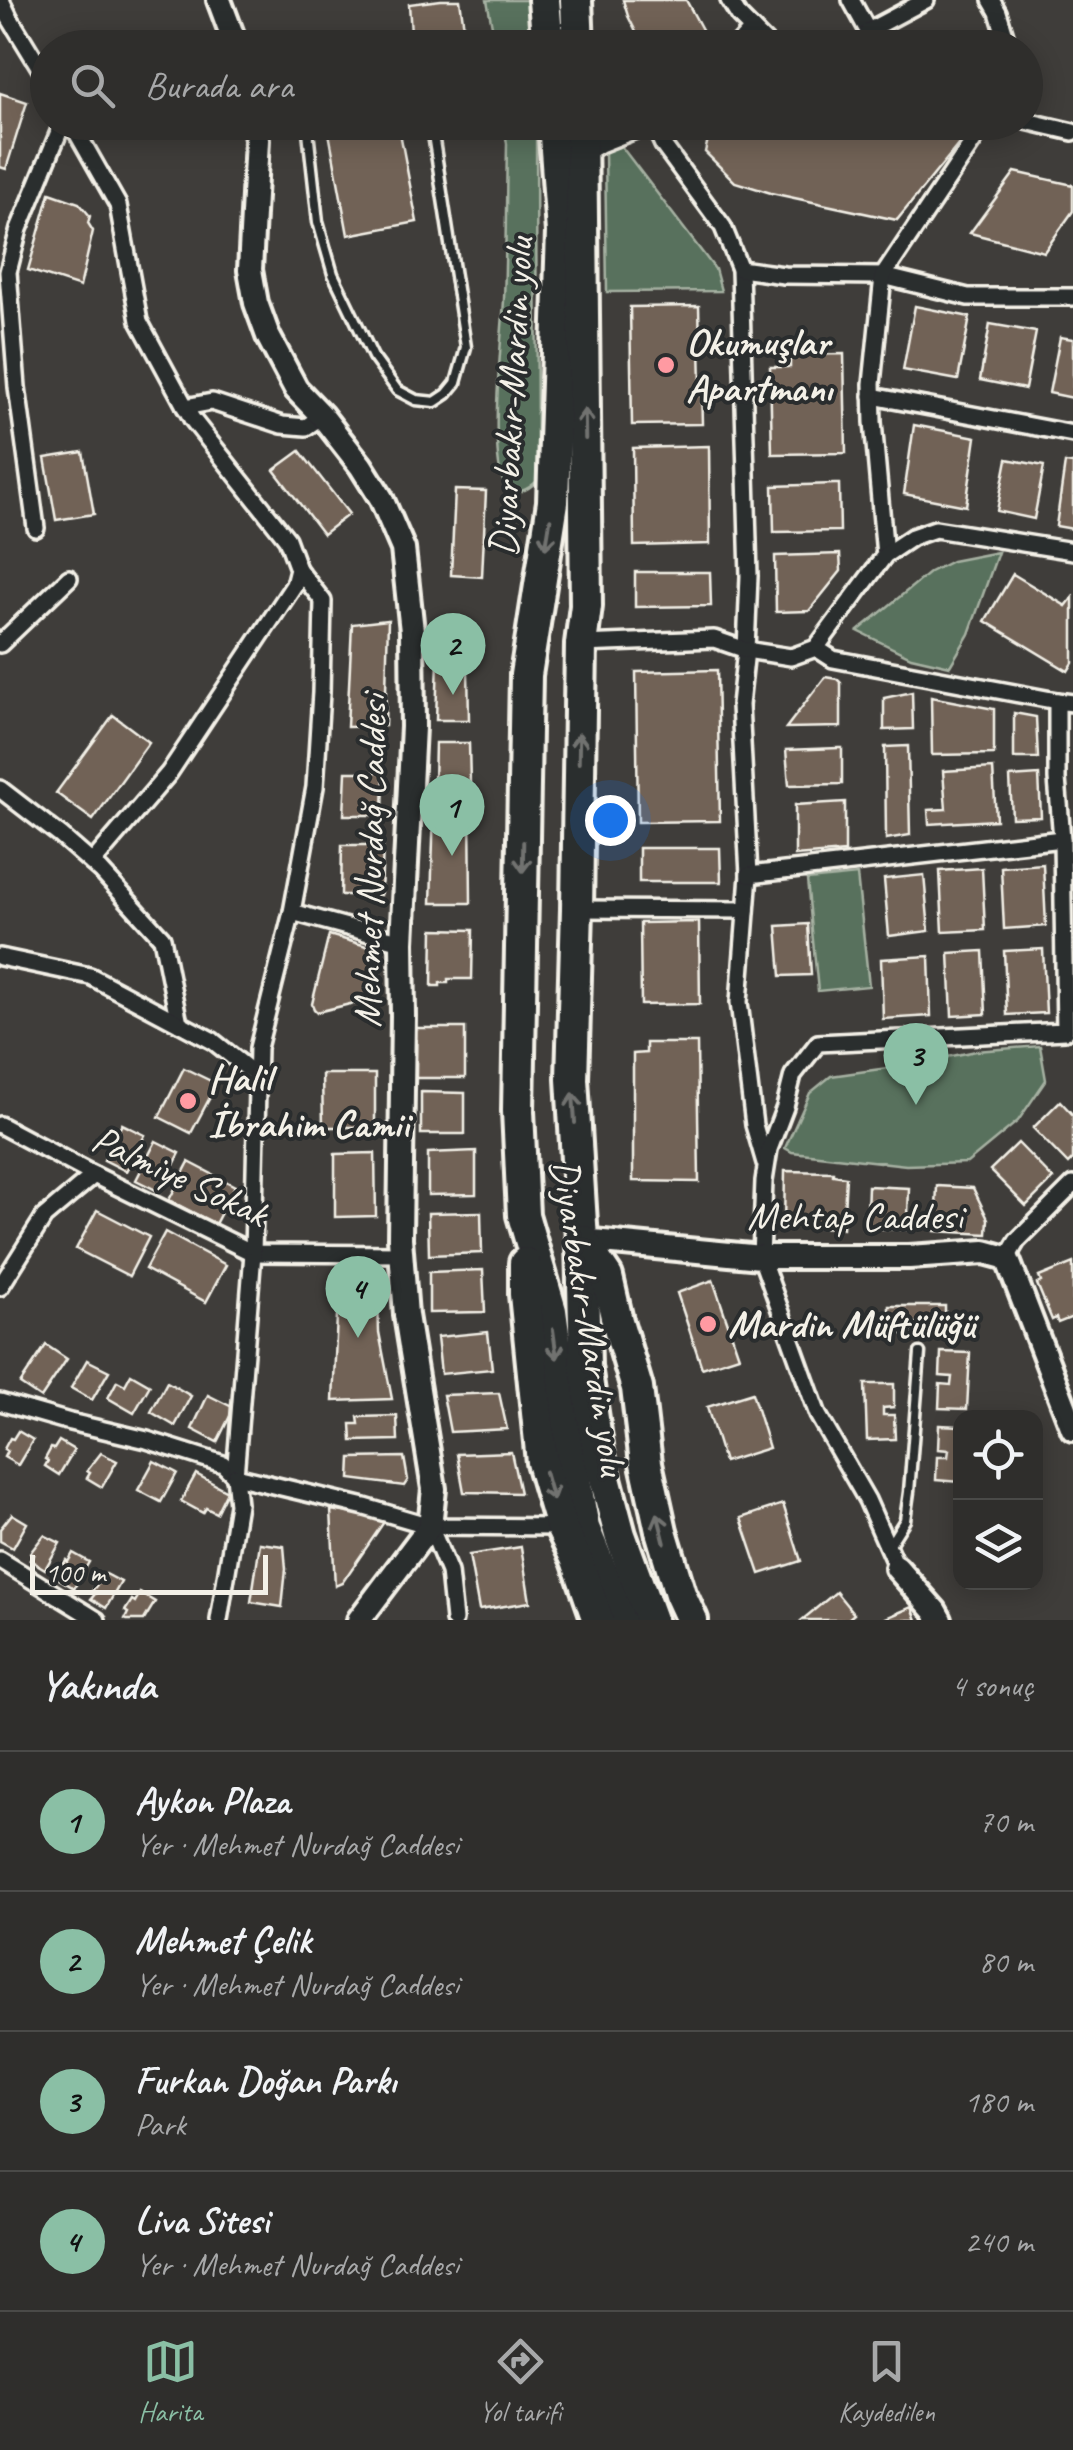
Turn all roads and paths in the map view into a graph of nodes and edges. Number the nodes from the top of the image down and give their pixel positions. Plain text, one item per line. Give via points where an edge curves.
1 (1, 0) edge
2 (219, 0) edge
3 (544, 0) edge
4 (576, 0) edge
5 (729, 0) edge
6 (851, 0) edge
7 (926, 0) edge
8 (991, 0) edge
9 (752, 29) edge
10 (230, 30) edge
11 (546, 30) edge
12 (577, 30) edge
13 (865, 30) edge
14 (882, 30) edge
15 (1004, 30) edge
16 (30, 51) edge
17 (1043, 125) edge
18 (1073, 132) edge
19 (56, 140) edge
20 (81, 140) edge
21 (255, 140) edge
22 (309, 140) edge
23 (434, 140) edge
24 (555, 140) edge
25 (581, 140) edge
26 (610, 140) edge
27 (661, 140) edge
28 (974, 140) edge
29 (582, 155) junction
30 (740, 269) junction
31 (883, 276) junction
32 (1070, 292) edge
33 (872, 396) junction
34 (186, 407) junction
35 (322, 416) junction
36 (1073, 434) edge
37 (36, 528) dead end
38 (1073, 551) edge
39 (885, 555) junction
40 (298, 569) junction
41 (69, 578) dead end
42 (0, 644) edge
43 (581, 644) junction
44 (816, 648) junction
45 (746, 650) junction
46 (1065, 702) edge
47 (0, 789) edge
48 (1062, 838) junction
49 (92, 863) junction
50 (749, 875) junction
51 (578, 909) junction
52 (746, 910) junction
53 (292, 912) junction
54 (1068, 916) edge
55 (402, 942) junction
56 (0, 957) edge
57 (179, 1023) junction
58 (258, 1076) junction
59 (0, 1125) edge
60 (766, 1166) junction
61 (94, 1175) junction
62 (1073, 1185) edge
63 (524, 1215) junction
64 (582, 1240) junction
65 (253, 1252) junction
66 (402, 1254) junction
67 (761, 1258) junction
68 (1006, 1258) junction
69 (0, 1287) edge
70 (920, 1353) dead end
71 (0, 1402) edge
72 (1073, 1428) edge
73 (236, 1476) junction
74 (430, 1526) junction
75 (561, 1527) junction
76 (892, 1557) junction
77 (0, 1560) edge
78 (97, 1620) edge
79 (220, 1620) edge
80 (359, 1620) edge
81 (454, 1620) edge
82 (598, 1620) edge
83 (622, 1620) edge
84 (651, 1620) edge
85 (692, 1620) edge
86 (940, 1620) edge

1 - 16 street
2 - 10 street
3 - 11 highway
4 - 12 highway
5 - 9 street
6 - 13 street
7 - 14 street
8 - 15 street
17 - 18 street
19 - 37 street via 8,272
20 - 34 street via 118,205 139,320
21 - 35 street, Mehmet Nurdağ Caddesi via 250,270 256,302 296,388
22 - 23 lane via 318,222 333,274 372,357 396,390 435,402 456,383 466,347
24 -> 63 highway, Diyarbakır-Mardin yolu via 562,232 553,502 526,675 518,1111
25 - 29 highway, Diyarbakır-Mardin yolu
26 - 29 street
27 - 30 street via 722,227
28 - 31 street
43 -> 29 highway, Diyarbakır-Mardin yolu
30 - 31 street
30 - 45 street
31 - 32 street via 968,296
31 - 33 street
33 - 36 street
33 - 39 street
34 - 35 street via 212,402 306,428
34 - 40 street via 287,540
35 - 55 street, Mehmet Nurdağ Caddesi via 381,498 403,550 413,728
38 - 39 street via 935,529
39 - 44 street
40 - 49 street via 294,586 169,773
40 - 53 street via 323,601 315,787
41 - 42 street
43 - 45 street via 714,640
51 -> 43 highway, Diyarbakır-Mardin yolu
44 - 45 street via 791,656
44 - 46 street via 833,659
45 - 50 street via 740,705
46 - 48 street via 1057,779
47 - 49 street
48 - 50 street
48 - 54 street
49 - 57 street via 162,938
50 - 52 street
51 - 52 street
64 -> 51 highway, Diyarbakır-Mardin yolu via 572,1079
52 - 60 street via 739,1002 754,1125
53 - 55 street
53 - 58 street via 258,1048
54 - 60 street via 1065,1031 818,1043 793,1074
55 - 66 street, Mehmet Nurdağ Caddesi
56 - 57 street via 90,976
57 - 58 street
58 - 65 street
59 - 61 street, Palmiye Sokak
60 - 67 street
61 - 65 street, Palmiye Sokak
61 - 69 street via 44,1218
62 - 68 street
63 -> 75 highway via 540,1446
63 -> 83 highway, Diyarbakır-Mardin yolu via 550,1311 584,1528
64 - 67 street, Mehtap Caddesi
64 - 84 highway, Diyarbakır-Mardin yolu via 586,1366 598,1452
85 -> 64 highway via 661,1531 637,1388 607,1277
65 - 66 street, Palmiye Sokak
65 - 73 street
66 - 74 street, Mehmet Nurdağ Caddesi via 434,1489
67 - 68 street, Mehtap Caddesi via 984,1252
67 - 76 street via 818,1415
68 - 72 street, Mehtap Caddesi
70 - 76 lane via 909,1492
71 - 73 street via 147,1440 223,1464
73 - 74 street
73 - 79 street via 238,1504
74 - 75 street
74 - 80 street
74 - 81 street via 449,1572
75 - 82 highway
76 - 86 street
77 - 78 street

